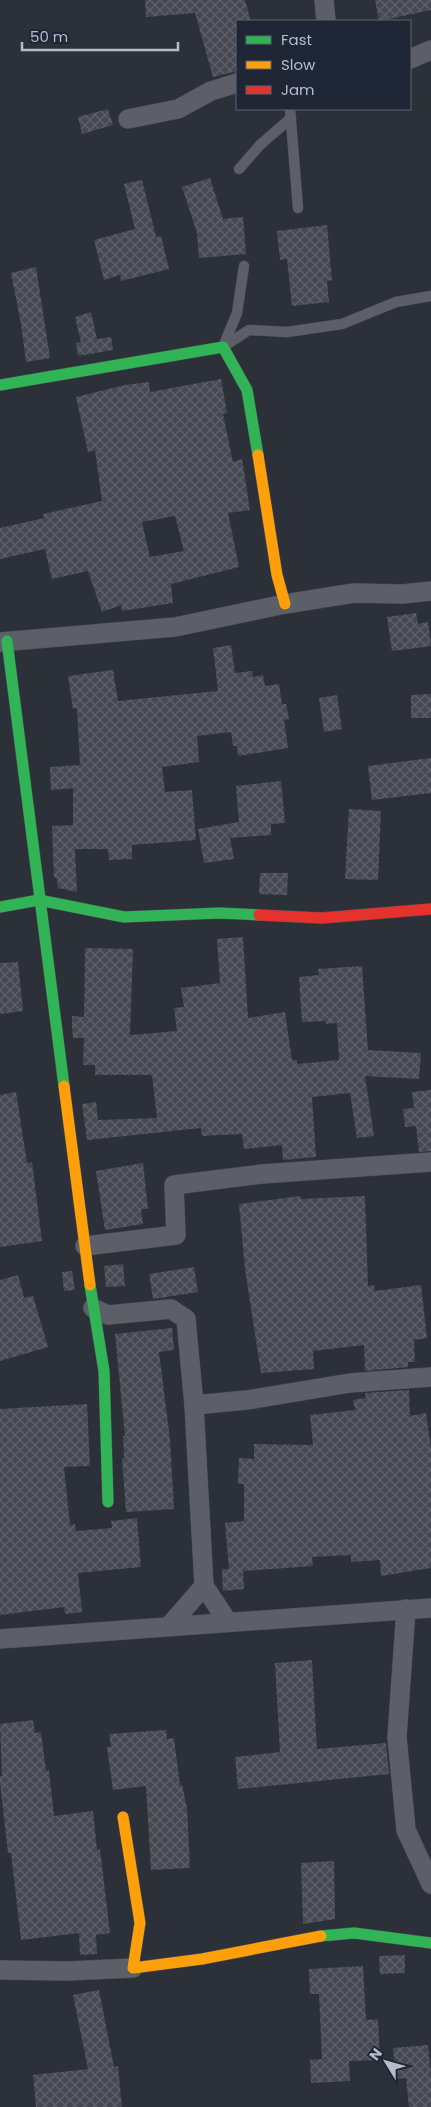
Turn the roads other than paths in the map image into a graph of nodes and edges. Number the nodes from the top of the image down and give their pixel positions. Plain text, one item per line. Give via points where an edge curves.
1 (324, 0) edge
2 (326, 20) edge
3 (431, 50) edge
4 (411, 59) edge
5 (236, 83) edge
6 (291, 114) edge
7 (128, 119) dead end
8 (238, 168) dead end
9 (298, 208) dead end
10 (244, 266) dead end
11 (431, 296) edge
12 (223, 348) junction
13 (0, 385) edge
14 (431, 591) edge
15 (285, 604) junction
16 (4, 641) edge
17 (39, 900) junction
18 (0, 907) edge
19 (431, 910) edge
20 (431, 1162) edge
21 (85, 1246) junction
22 (93, 1308) junction
23 (431, 1377) edge
24 (194, 1406) junction
25 (108, 1502) dead end
26 (204, 1586) junction
27 (431, 1608) edge
28 (406, 1609) junction
29 (228, 1622) junction
30 (170, 1625) junction
31 (0, 1639) edge
32 (123, 1817) dead end
33 (431, 1884) edge
34 (431, 1944) edge
35 (133, 1968) junction
36 (0, 1970) edge

1 - 2 street
3 - 4 street
5 - 7 street via 211,91 178,109
6 - 8 lane
6 - 9 lane
10 - 12 lane via 237,313
11 - 12 lane via 396,302 342,324 287,332 249,330
12 - 13 street
12 - 15 street via 247,390 277,575
14 - 15 street via 354,593
15 - 16 street via 175,627
16 - 17 street
17 - 18 street
17 - 19 street via 124,917 220,913 322,918
17 - 21 street
20 - 21 street via 174,1184 176,1236
21 - 22 street
22 - 24 street via 108,1315 171,1309 186,1319
22 - 25 street via 104,1371
23 - 24 street via 350,1383
24 - 26 street
26 - 29 street
26 - 30 street
27 - 28 street
28 - 29 street
28 - 33 street via 397,1737 406,1830
29 - 30 street
30 - 31 street
32 - 35 street via 140,1923
34 - 35 street via 354,1933
35 - 36 street

